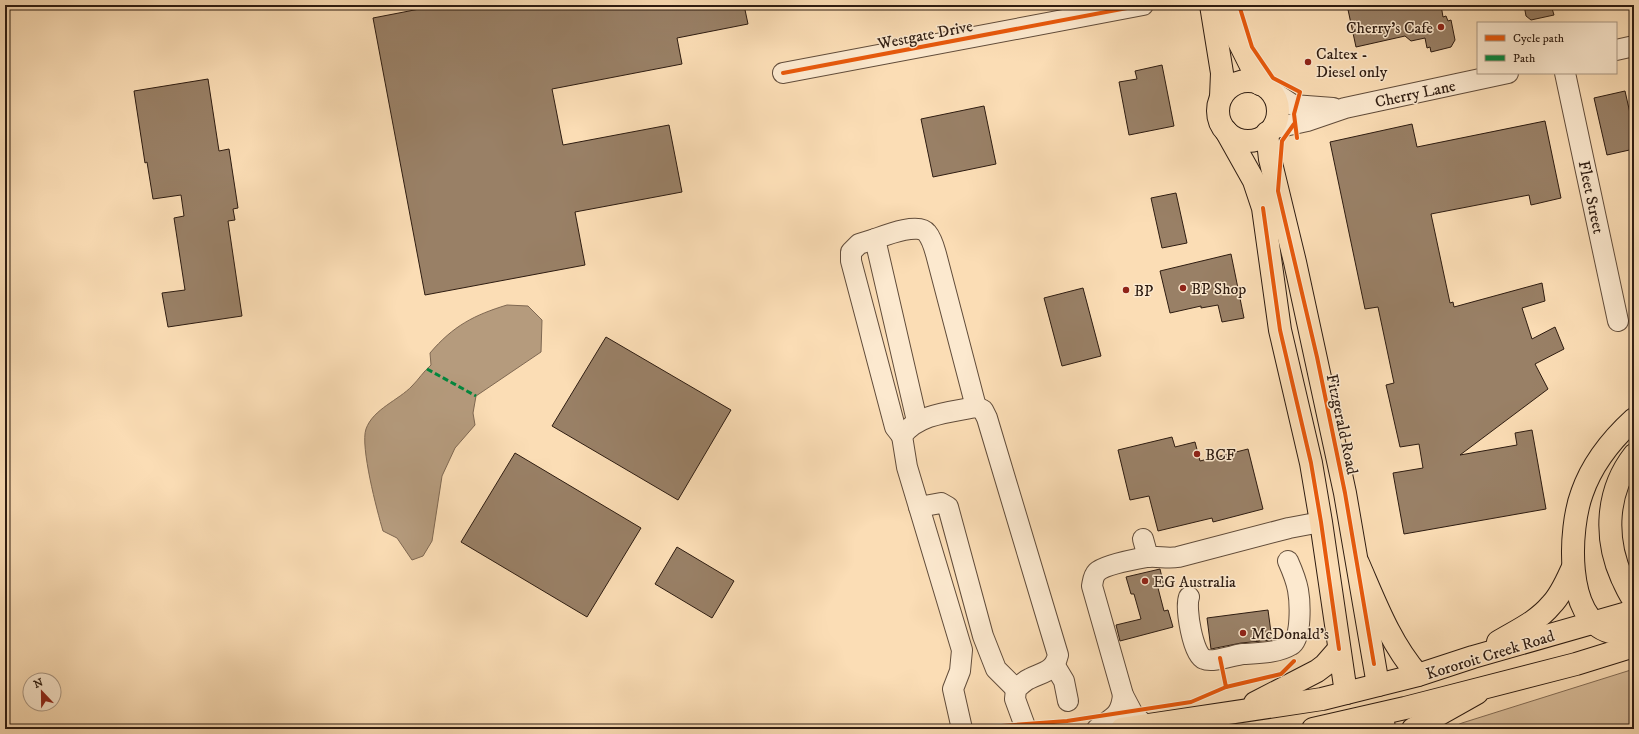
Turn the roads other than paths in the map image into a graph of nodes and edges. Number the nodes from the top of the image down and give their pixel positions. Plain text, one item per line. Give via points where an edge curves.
1 (1144, 5) edge
2 (1211, 5) edge
3 (1230, 5) edge
4 (1064, 12) edge
5 (1634, 46) edge
6 (1617, 50) edge
7 (783, 73) dead end
8 (1503, 74) edge
9 (1565, 74) edge
10 (1263, 85) junction
11 (1221, 97) junction
12 (1345, 108) junction
13 (1226, 131) junction
14 (1269, 131) junction
15 (875, 239) junction
16 (1618, 320) dead end
17 (976, 407) junction
18 (1634, 419) edge
19 (918, 421) junction
20 (902, 436) junction
21 (1634, 455) edge
22 (919, 507) junction
23 (1321, 522) junction
24 (1358, 563) junction
25 (1290, 566) dead end
26 (1573, 568) junction
27 (1189, 597) dead end
28 (1634, 600) edge
29 (1634, 611) edge
30 (1595, 623) junction
31 (1634, 632) edge
32 (1634, 646) edge
33 (1339, 649) junction
34 (1473, 657) junction
35 (1055, 666) junction
36 (1418, 675) junction
37 (1378, 685) junction
38 (1490, 686) junction
39 (1016, 689) junction
40 (1346, 693) junction
41 (1123, 695) junction
42 (1068, 701) dead end
43 (1236, 713) junction
44 (1383, 721) edge
45 (1352, 725) edge
46 (1147, 726) junction
47 (962, 729) edge
48 (1026, 729) edge
49 (1097, 729) edge
50 (1122, 729) edge
51 (1313, 729) edge
52 (1413, 729) edge

1 - 4 street, Westgate Drive
2 - 11 main road via 1222,73
3 - 10 main road via 1237,38
4 - 7 street, Westgate Drive
5 - 6 street
8 - 12 street, Cherry Lane
9 - 16 street, Fleet Street
10 - 11 main road via 1251,81 1234,84
10 - 12 street, Cherry Lane via 1293,105
10 - 14 main road via 1274,98 1278,112
11 - 13 main road via 1218,115
12 - 14 street, Cherry Lane
13 - 14 main road via 1242,140 1260,138
13 - 23 main road via 1254,181 1263,208 1280,330 1311,463
14 - 24 main road, Fitzgerald Road via 1270,159 1317,357
15 - 17 street via 900,231 927,231 936,254
15 - 19 street
15 - 20 street via 859,244 851,252 852,261 895,427
17 - 19 street
17 - 35 street via 983,410 987,418 1058,655
18 - 26 main road via 1605,450 1591,471 1581,494 1575,519
19 - 20 street
20 - 22 street via 907,467
21 - 28 main road via 1614,494 1610,513 1615,559 1628,592
22 - 39 street via 941,503 948,507 982,636 996,669
22 - 47 street via 962,650 960,671 953,689
23 - 33 main road
23 - 41 street via 1178,557 1169,558 1146,548 1098,570 1092,586
24 - 36 main road via 1390,635
24 - 37 main road, Fitzgerald Road
25 - 27 street via 1288,638 1276,650 1205,660 1195,645 1189,619
26 - 30 main road via 1579,596
26 - 34 main road via 1546,610
29 - 30 main road, Kororoit Creek Road
30 - 31 main road via 1610,632
30 - 34 main road, Kororoit Creek Road
32 - 38 main road, Kororoit Creek Road
33 - 40 main road
33 - 43 main road via 1317,671
34 - 36 main road, Kororoit Creek Road
35 - 39 street via 1027,680
35 - 42 street via 1064,681
36 - 37 main road, Kororoit Creek Road
37 - 40 main road, Kororoit Creek Road
37 - 44 main road, Fitzgerald Road
38 - 44 main road, Kororoit Creek Road
38 - 52 main road
39 - 48 street via 1015,699
40 - 43 main road, Kororoit Creek Road
40 - 45 main road
41 - 46 street via 1131,710
41 - 49 street via 1119,712
43 - 46 main road, Kororoit Creek Road
44 - 45 main road, Kororoit Creek Road
45 - 51 main road, Kororoit Creek Road
46 - 50 main road, Kororoit Creek Road

